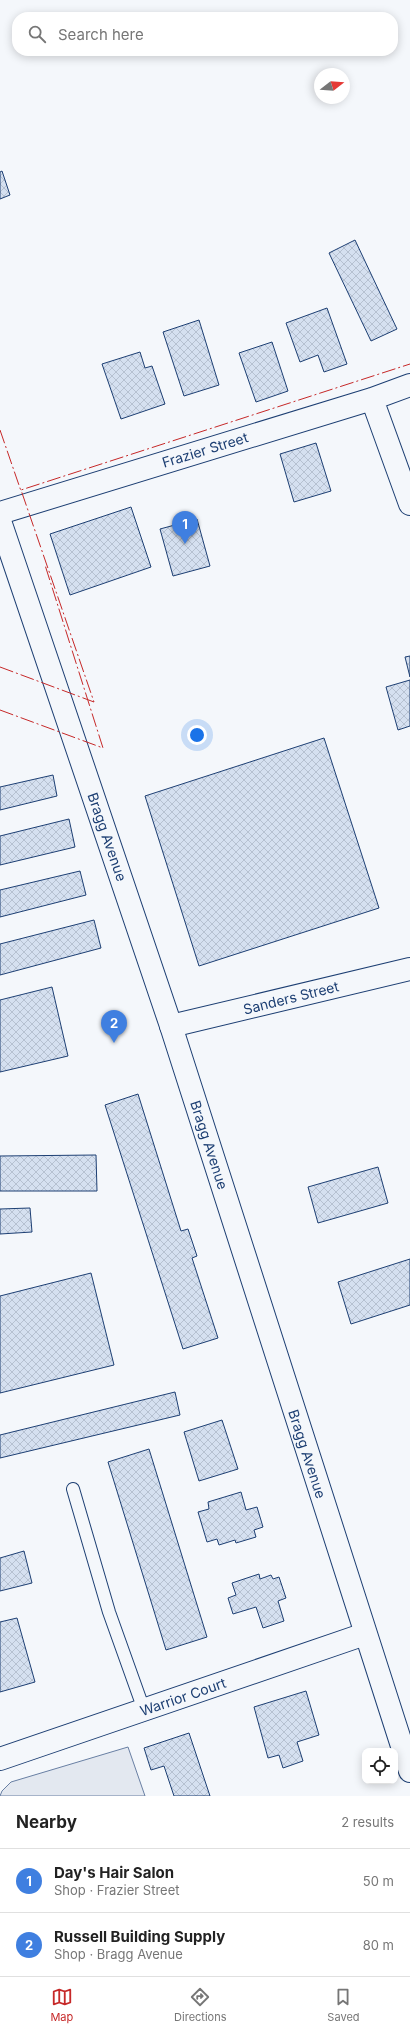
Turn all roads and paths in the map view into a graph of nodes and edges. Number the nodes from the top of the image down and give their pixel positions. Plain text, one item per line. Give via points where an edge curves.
1 (410, 385) edge
2 (372, 399) junction
3 (410, 504) edge
4 (0, 513) edge
5 (0, 521) edge
6 (410, 969) edge
7 (171, 1026) junction
8 (73, 1489) dead end
9 (365, 1634) junction
10 (144, 1710) junction
11 (0, 1759) edge
12 (410, 1771) edge

1 - 2 main road, Frazier Street
2 - 3 main road
2 - 4 main road, Frazier Street
5 - 7 main road, Bragg Avenue
6 - 7 main road, Sanders Street
7 - 9 main road, Bragg Avenue
8 - 10 lane via 109,1612
9 - 10 main road, Warrior Court
9 - 12 main road, Bragg Avenue
10 - 11 main road, Warrior Court

